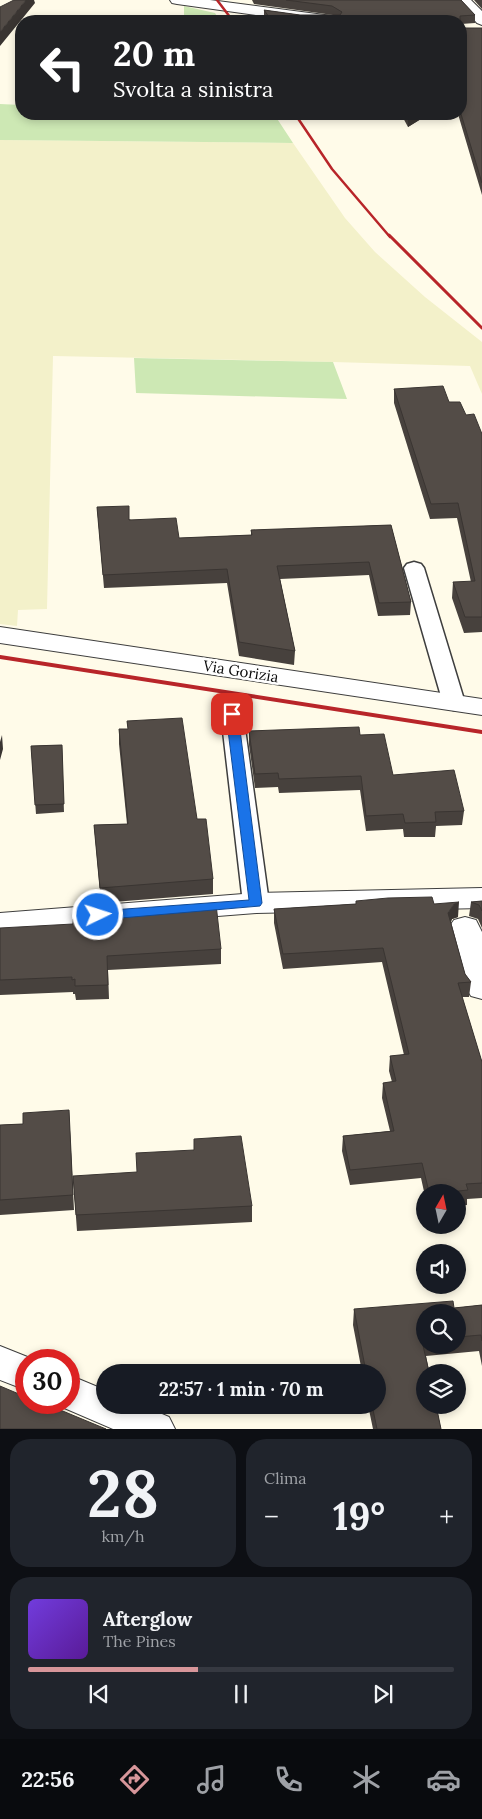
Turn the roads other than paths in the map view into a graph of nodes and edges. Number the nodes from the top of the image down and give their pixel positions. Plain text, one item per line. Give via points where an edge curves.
1 (177, 0) edge
2 (463, 0) edge
3 (321, 7) edge
4 (270, 15) edge
5 (327, 15) edge
6 (482, 20) edge
7 (414, 568) dead end
8 (0, 635) edge
9 (454, 703) junction
10 (482, 707) edge
11 (232, 714) dead end
12 (482, 898) edge
13 (256, 903) junction
14 (0, 923) edge
15 (465, 928) dead end
16 (482, 988) edge
17 (0, 1362) edge
18 (15, 1369) edge
19 (80, 1397) edge
20 (155, 1429) edge

1 - 4 street
2 - 6 street
3 - 5 street
7 - 9 lane
8 - 9 street, Via Gorizia
9 - 10 street, Via Gorizia
11 - 13 lane
12 - 13 street
13 - 14 street
15 - 16 street
17 - 18 street
19 - 20 street

